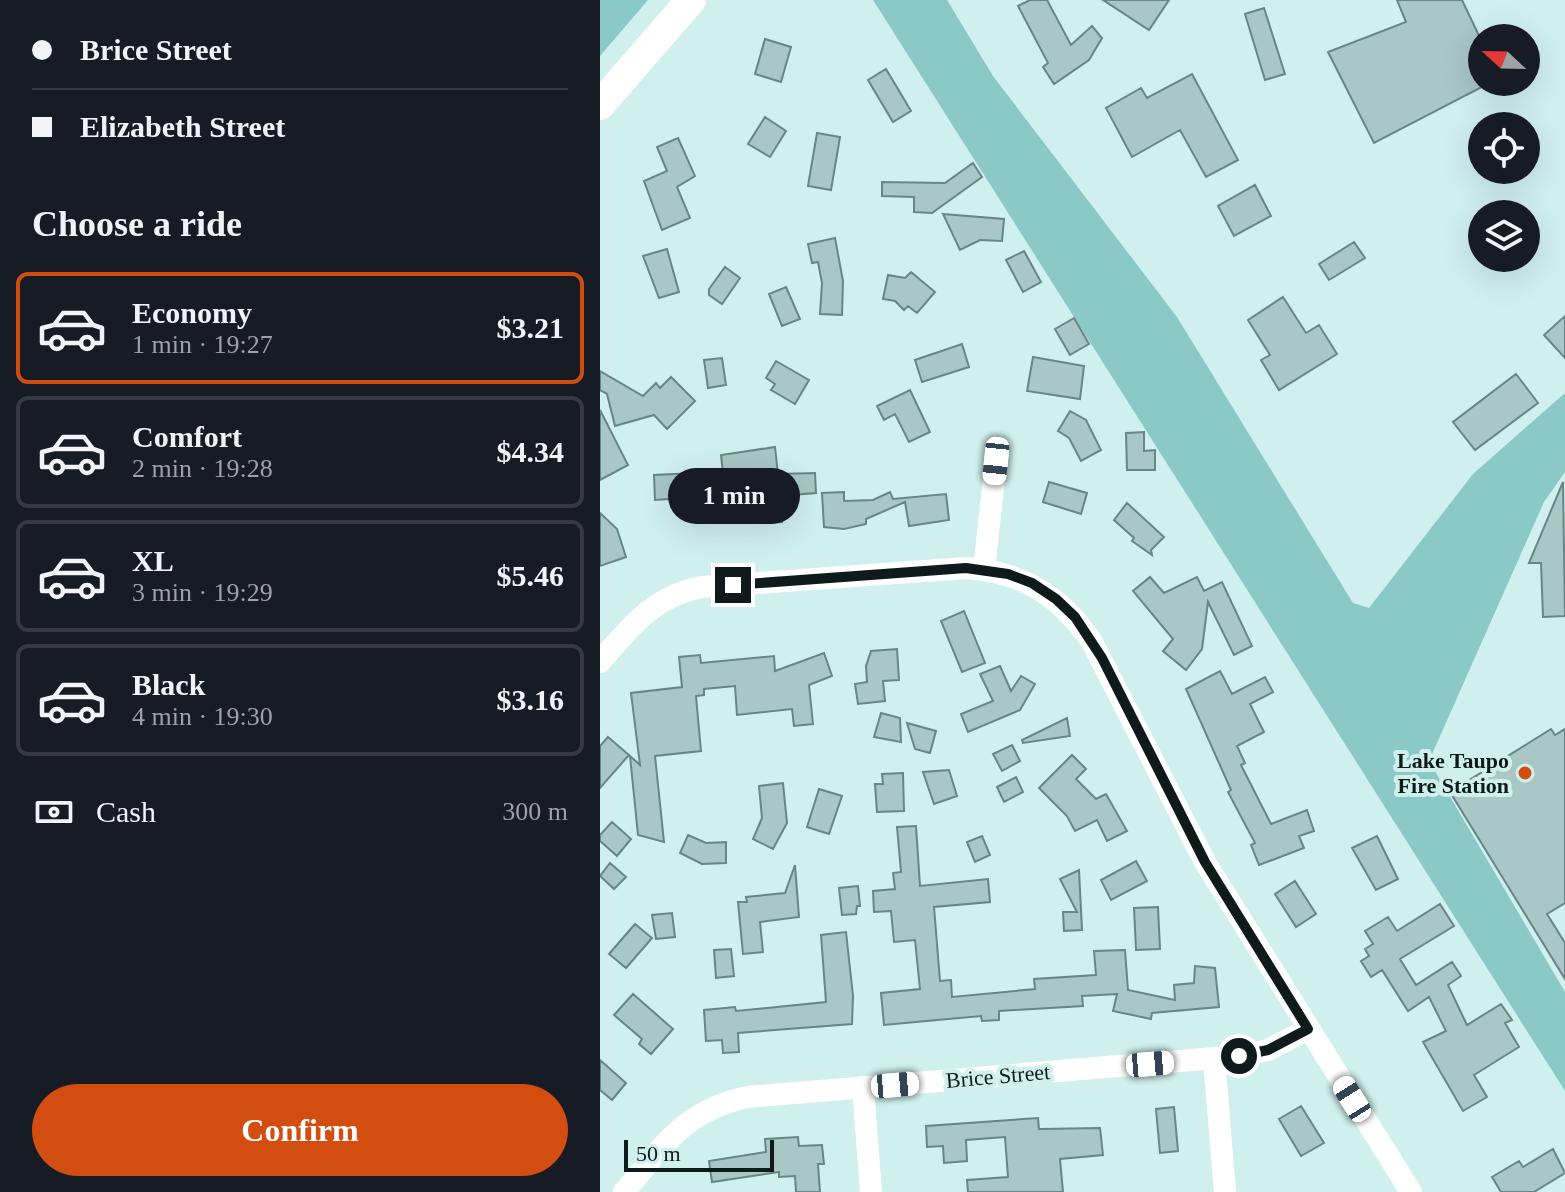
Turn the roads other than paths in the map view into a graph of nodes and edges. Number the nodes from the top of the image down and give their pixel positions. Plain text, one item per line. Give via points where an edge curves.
1 (691, 0) edge
2 (600, 105) edge
3 (996, 461) dead end
4 (984, 569) junction
5 (600, 662) edge
6 (1308, 1029) junction
7 (1214, 1059) junction
8 (863, 1087) junction
9 (624, 1192) edge
10 (871, 1192) edge
11 (1225, 1192) edge
12 (1411, 1192) edge

1 - 2 main road
3 - 4 street
4 - 5 street via 679,592 639,617
4 - 6 street via 1032,583 1075,617 1111,673 1205,862
6 - 7 street, Brice Street via 1268,1050
6 - 12 street
7 - 8 street, Brice Street
7 - 11 street
8 - 9 street, Brice Street via 720,1103 674,1133
8 - 10 street

